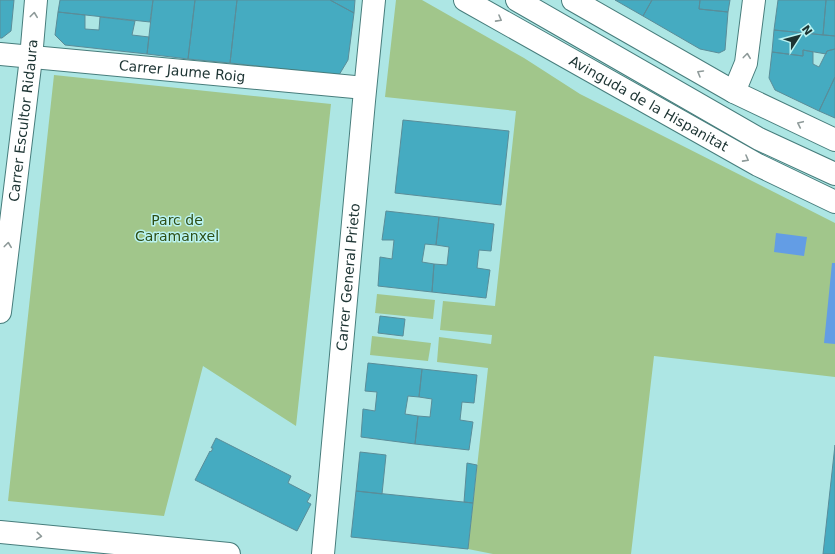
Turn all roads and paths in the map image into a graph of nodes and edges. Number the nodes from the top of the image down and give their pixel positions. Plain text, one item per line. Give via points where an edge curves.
1 (36, 0) edge
2 (374, 0) edge
3 (465, 0) edge
4 (517, 0) edge
5 (573, 0) edge
6 (754, 0) edge
7 (0, 54) edge
8 (31, 58) junction
9 (365, 88) junction
10 (734, 92) junction
11 (835, 140) edge
12 (835, 174) edge
13 (835, 202) edge
14 (1, 288) edge
15 (0, 312) edge
16 (0, 532) edge
17 (229, 554) edge
18 (323, 554) edge

8 -> 1 street, Carrer Escultor Ridaura
2 - 9 street, Carrer General Prieto
3 -> 13 street, Avinguda de la Hispanitat via 758,165
4 - 12 street, Avinguda de la Hispanitat via 759,139
10 -> 5 street
10 -> 6 street via 746,63
7 - 8 street, Carrer Jaume Roig
8 - 9 street, Carrer Jaume Roig
14 -> 8 street, Carrer Escultor Ridaura
9 - 18 street, Carrer General Prieto
11 -> 10 street
14 - 15 street, Carrer Escultor Ridaura
16 -> 17 street

